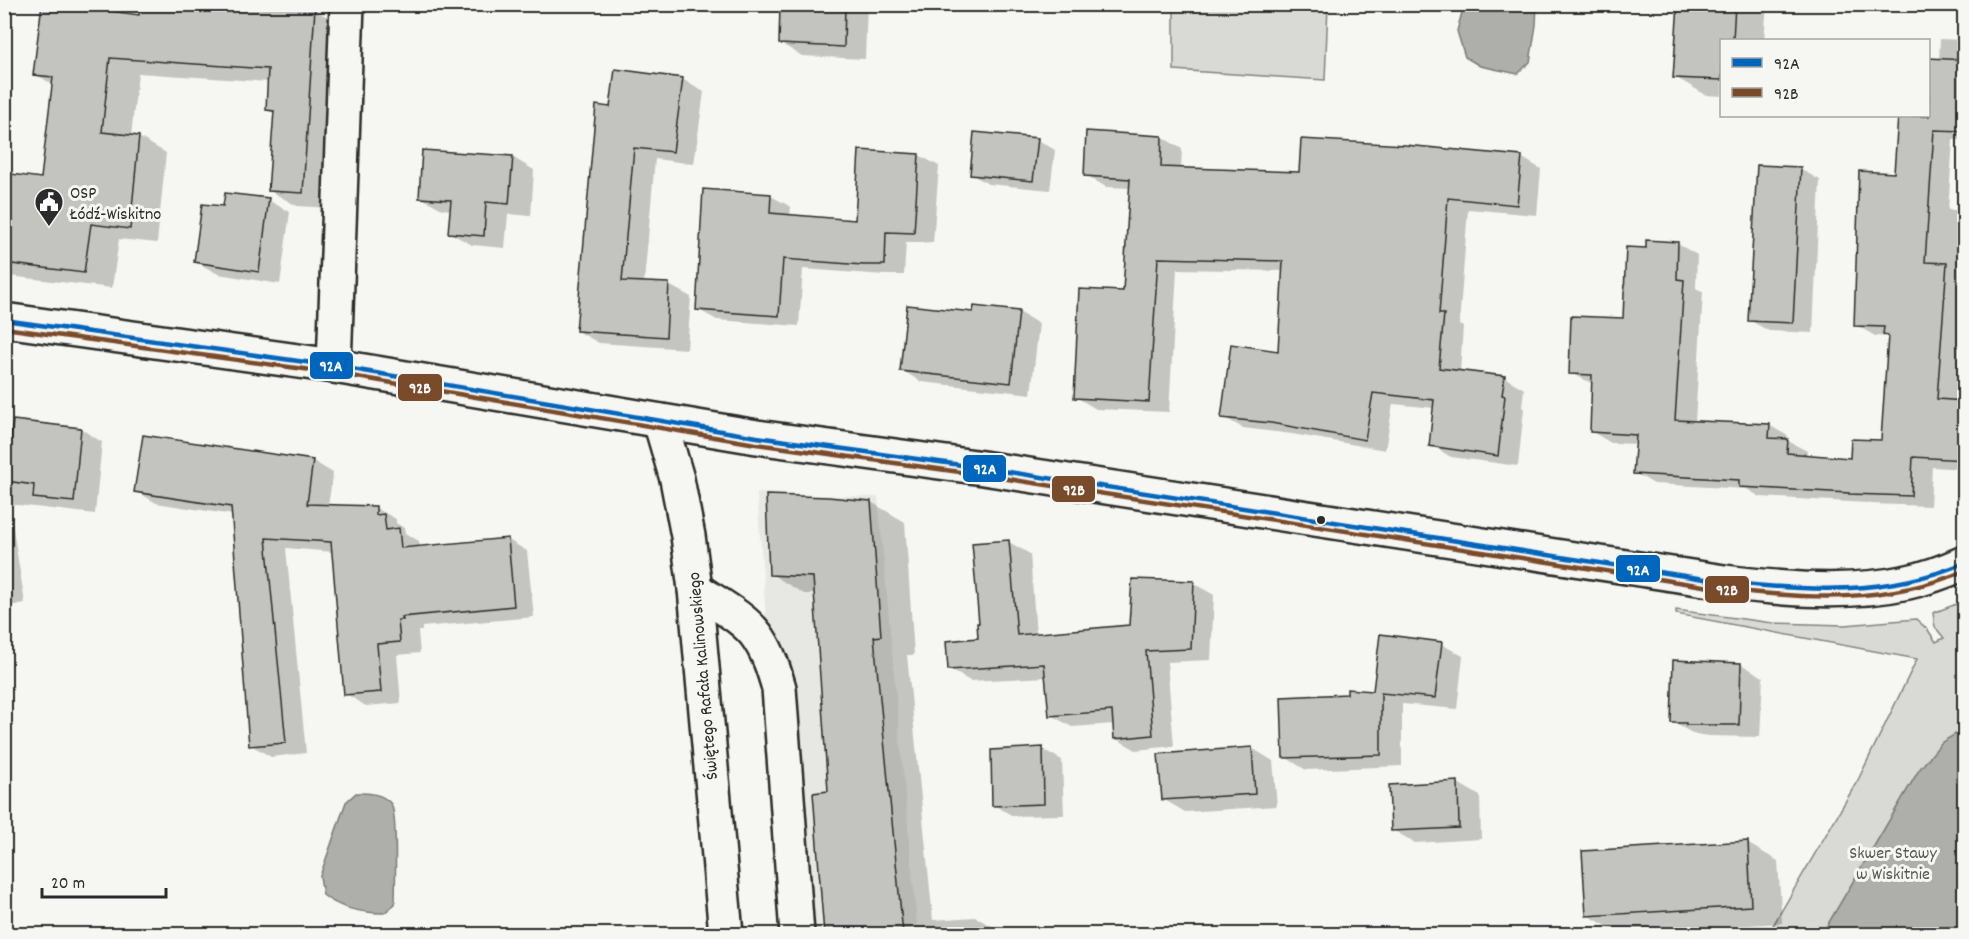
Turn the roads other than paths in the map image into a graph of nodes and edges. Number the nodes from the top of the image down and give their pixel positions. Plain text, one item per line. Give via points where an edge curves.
1 (348, 4) edge
2 (4, 320) edge
3 (334, 366) junction
4 (660, 421) junction
5 (1965, 563) edge
6 (695, 589) junction
7 (726, 934) edge
8 (796, 934) edge

1 - 3 street
2 - 3 street
3 - 4 street
4 - 5 street via 1769,588 1874,587 1909,582
4 - 6 street, Świętego Rafała Kalinowskiego via 677,479
6 - 7 street, Świętego Rafała Kalinowskiego
6 - 8 street via 745,623 758,637 779,688

